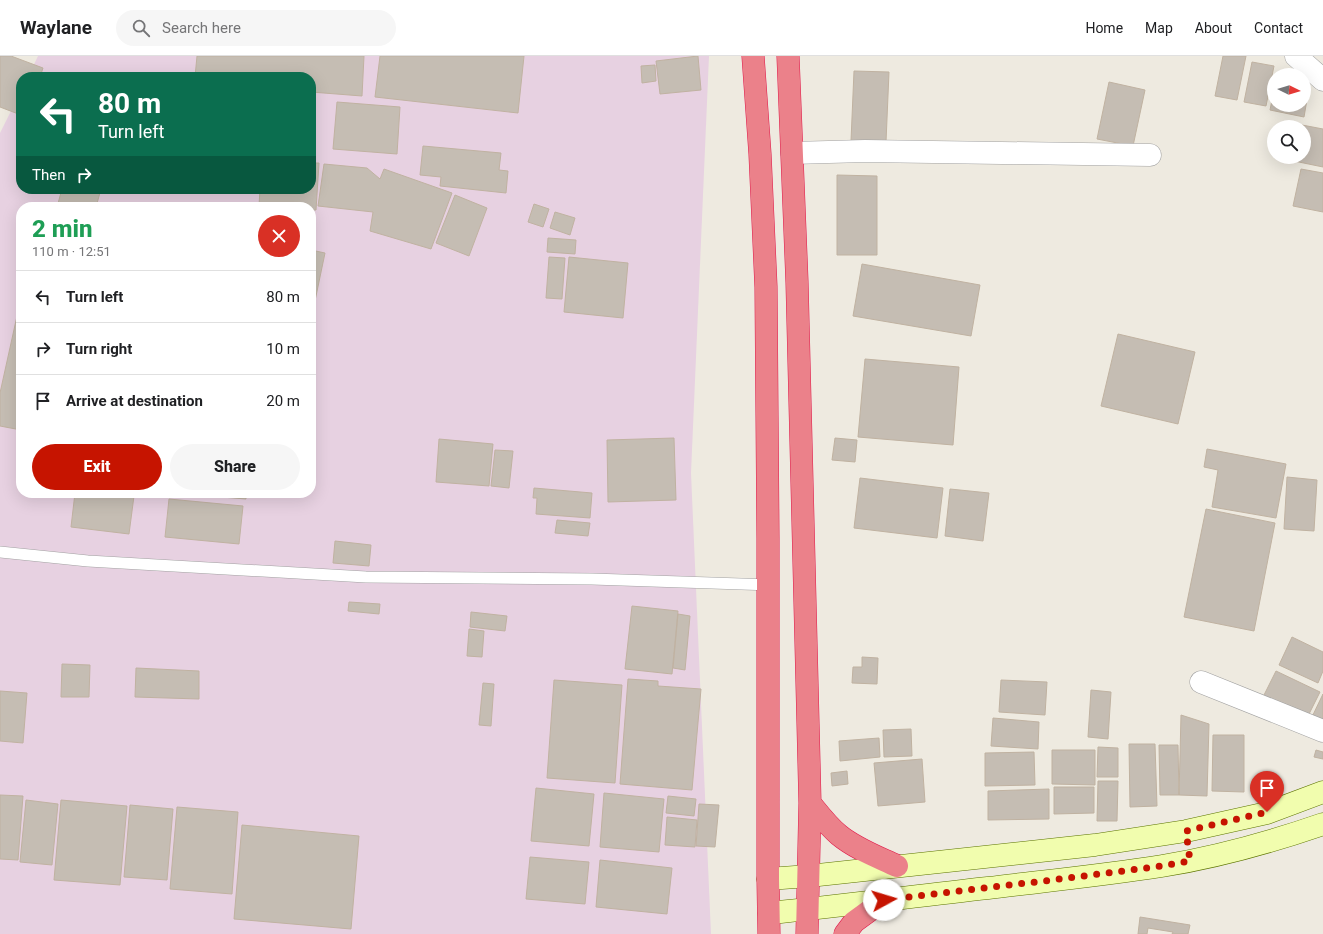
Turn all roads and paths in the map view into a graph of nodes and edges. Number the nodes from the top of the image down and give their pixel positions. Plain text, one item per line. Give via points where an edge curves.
1 (753, 56) edge
2 (788, 56) edge
3 (1296, 56) edge
4 (1323, 80) edge
5 (792, 153) junction
6 (1150, 155) dead end
7 (803, 537) junction
8 (768, 538) junction
9 (0, 552) edge
10 (768, 585) junction
11 (1201, 682) dead end
12 (1323, 731) edge
13 (1323, 792) edge
14 (810, 802) junction
15 (1323, 824) edge
16 (1186, 831) junction
17 (1190, 861) junction
18 (897, 866) junction
19 (809, 876) junction
20 (768, 879) junction
21 (884, 900) junction
22 (808, 909) junction
23 (769, 913) junction
24 (769, 934) edge
25 (807, 934) edge
26 (845, 934) edge

1 - 8 highway via 766,287
2 - 5 highway
3 - 4 street
5 - 6 street via 865,151
5 - 7 highway
7 - 8 highway
7 - 14 highway
8 - 10 highway
9 - 10 lane via 88,561 366,577 592,579
10 - 20 highway
11 - 12 street
13 - 16 street via 1267,812
14 - 18 highway via 840,836 856,847
14 - 19 highway
15 - 17 street via 1268,842
16 - 17 street
16 - 18 street via 1095,845
17 - 21 street
18 - 19 street
19 - 20 street
19 - 22 highway
20 - 23 highway
21 - 22 street
21 - 26 highway via 854,922
22 - 23 street
22 - 25 highway
23 - 24 highway

